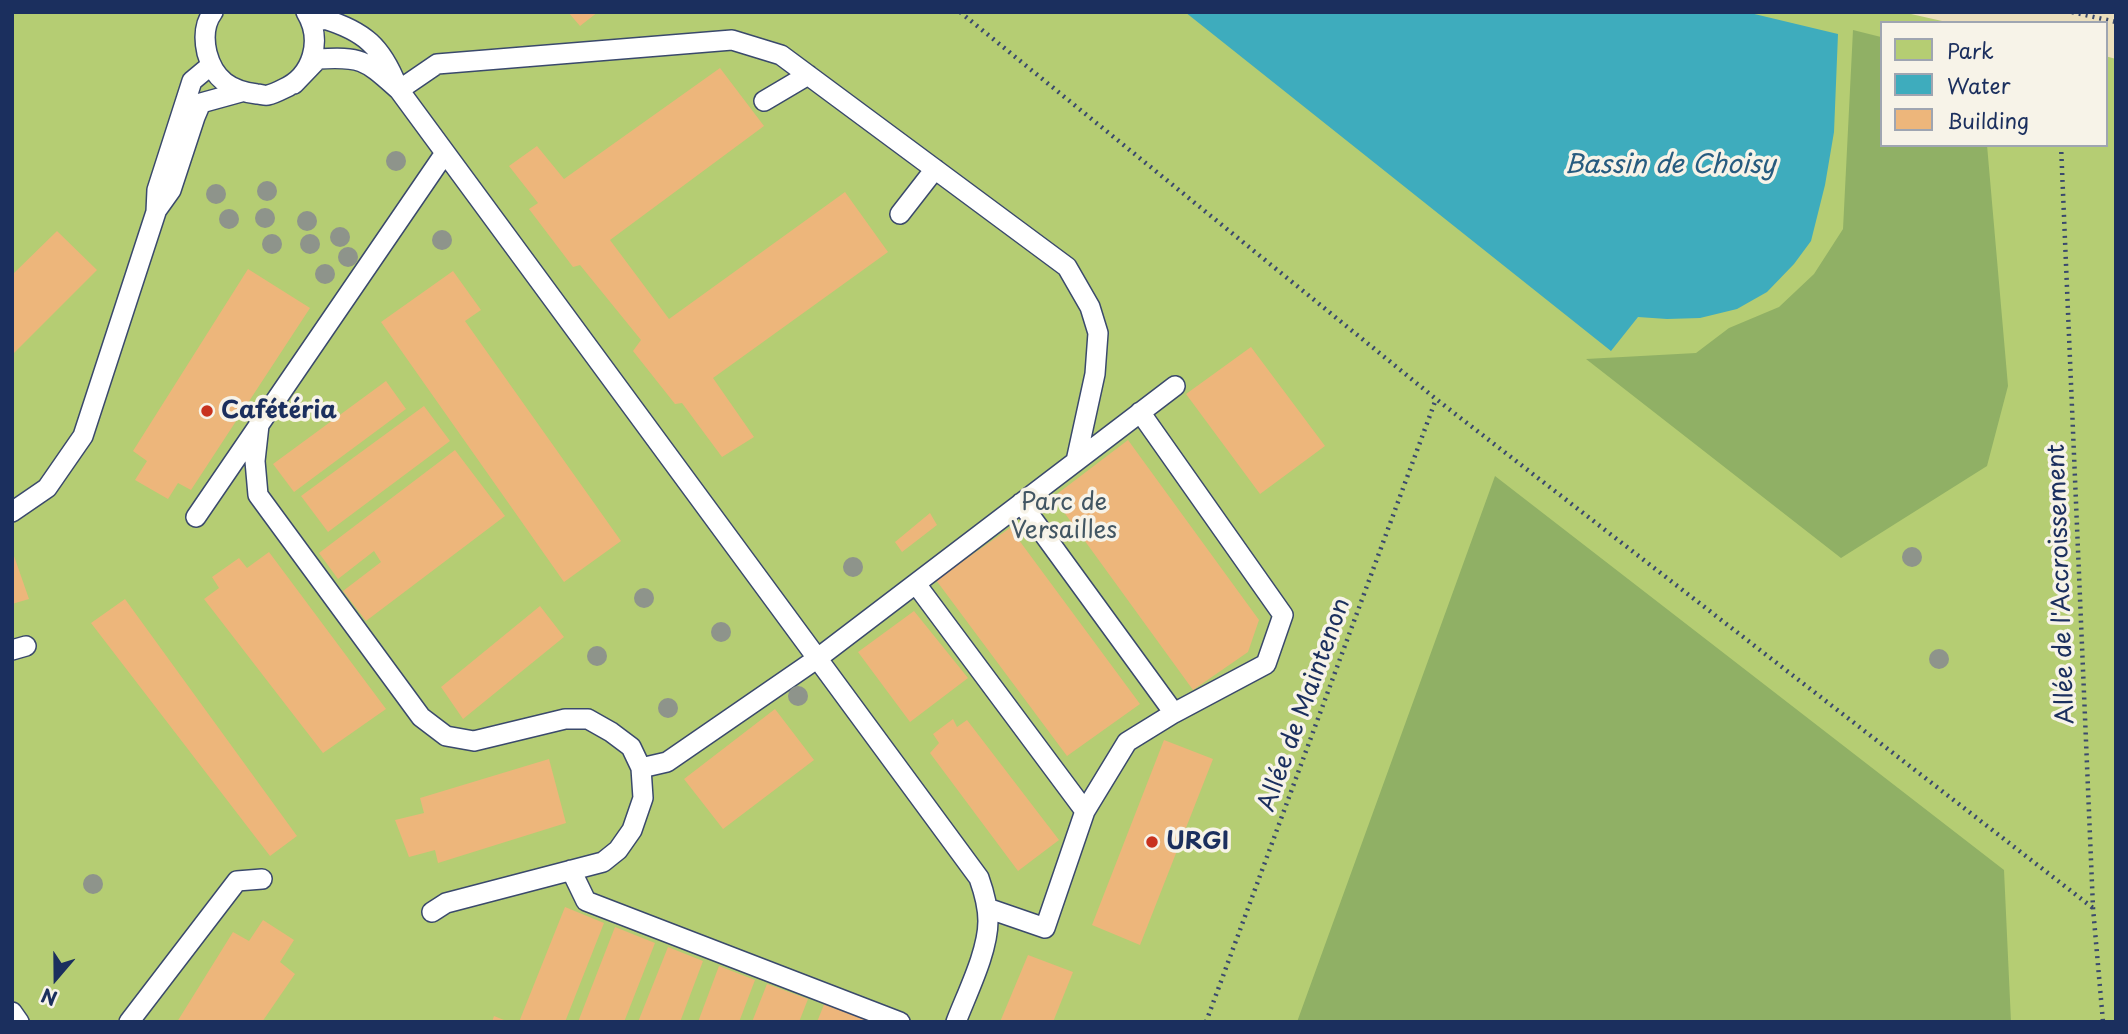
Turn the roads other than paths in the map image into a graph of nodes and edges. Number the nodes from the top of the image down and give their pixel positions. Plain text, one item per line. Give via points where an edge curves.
1 (213, 12) edge
2 (309, 18) edge
3 (211, 66) junction
4 (808, 75) junction
5 (293, 85) junction
6 (399, 90) junction
7 (241, 92) junction
8 (764, 100) dead end
9 (446, 153) junction
10 (935, 169) junction
11 (156, 212) junction
12 (900, 214) dead end
13 (1175, 386) dead end
14 (1140, 412) junction
15 (259, 425) junction
16 (1076, 461) junction
17 (1021, 503) junction
18 (12, 512) edge
19 (196, 517) dead end
20 (916, 584) junction
21 (818, 658) junction
22 (1174, 713) junction
23 (641, 768) junction
24 (1085, 811) junction
25 (571, 870) junction
26 (262, 879) dead end
27 (987, 908) junction
28 (432, 912) dead end
29 (12, 1012) edge
30 (19, 1022) edge
31 (129, 1022) edge
32 (900, 1022) edge
33 (956, 1022) edge

1 - 3 lane via 204,42
2 - 5 lane via 315,46 308,67
2 - 6 lane via 356,31 389,64
3 - 7 lane via 223,82
3 - 11 lane via 192,81 157,190
4 - 6 lane via 781,55 732,40 437,64
4 - 8 lane
4 - 10 lane
5 - 6 lane via 318,59 345,57 369,65
5 - 7 lane via 268,95
6 - 9 lane
7 - 11 lane via 201,103 172,190
9 - 15 lane
9 - 21 lane
10 - 12 lane
10 - 16 lane via 1067,267 1090,307 1098,333 1095,374
11 - 18 lane via 83,436 47,488
13 - 14 lane
14 - 16 lane
14 - 22 lane via 1283,615 1266,664
15 - 19 lane
15 - 23 lane via 254,461 258,495 421,717 446,736 474,741 565,719 588,719 631,747
16 - 17 lane
17 - 20 lane
17 - 22 lane
20 - 21 lane
20 - 24 lane
21 - 23 lane via 667,762
21 - 27 lane via 979,878
22 - 24 lane via 1126,743
23 - 25 lane via 643,798 632,830 603,862
24 - 27 lane via 1045,928
25 - 28 lane via 446,903
25 - 32 lane via 586,901
26 - 31 lane via 237,881
27 - 33 lane via 982,954
29 - 30 lane

